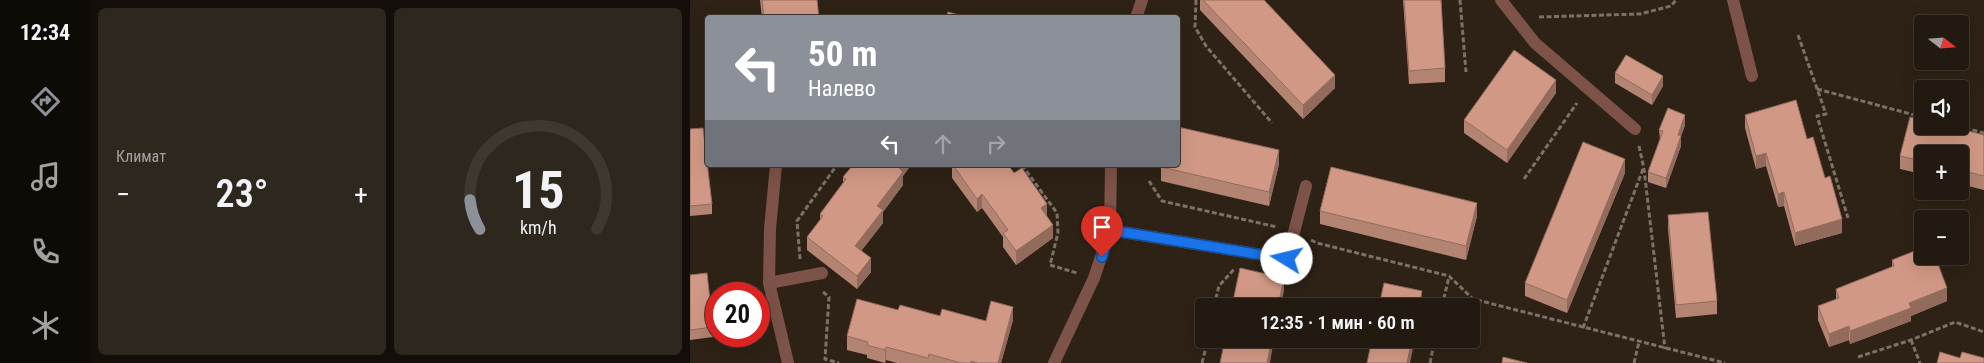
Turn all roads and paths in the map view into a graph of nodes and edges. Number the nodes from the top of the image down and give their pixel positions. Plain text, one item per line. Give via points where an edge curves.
1 (1142, 0) edge
2 (1196, 0) edge
3 (1460, 0) edge
4 (1501, 0) edge
5 (1676, 0) edge
6 (1733, 0) edge
7 (1137, 15) edge
8 (1515, 18) junction
9 (1798, 35) dead end
10 (1466, 72) dead end
11 (1752, 76) dead end
12 (1587, 88) junction
13 (1817, 89) junction
14 (1914, 115) edge
15 (1272, 123) dead end
16 (1635, 129) joint
17 (1969, 129) edge
18 (1984, 133) edge
19 (776, 167) edge
20 (1023, 167) edge
21 (1111, 167) edge
22 (1644, 169) junction
23 (1524, 179) dead end
24 (1149, 181) dead end
25 (1306, 186) dead end
26 (1848, 218) dead end
27 (1110, 230) junction
28 (1295, 231) junction
29 (1248, 253) junction
30 (822, 273) dead end
31 (1449, 276) junction
32 (1094, 278) junction
33 (769, 282) edge
34 (770, 284) edge
35 (770, 288) edge
36 (1216, 298) edge
37 (1444, 298) edge
38 (1472, 298) edge
39 (1480, 301) edge
40 (1583, 328) junction
41 (1984, 332) edge
42 (1911, 340) junction
43 (1639, 342) junction
44 (1206, 348) edge
45 (1434, 348) edge
46 (1665, 349) junction
47 (1858, 358) dead end
48 (788, 363) edge
49 (1054, 363) edge
50 (1202, 363) edge
51 (1430, 363) edge
52 (1634, 363) edge
53 (1725, 363) edge
54 (1920, 363) edge

1 - 7 street
2 - 15 path via 1195,27 1206,46
3 - 10 path
4 - 8 street
5 - 8 path via 1671,6 1640,14
6 - 11 street
8 - 12 street via 1535,42
9 - 13 path
12 - 16 street
12 - 23 path
13 - 14 path
13 - 26 path via 1826,114 1817,116
16 - 22 path
17 - 18 path
19 - 33 street
20 - 32 path via 1057,213 1058,233 1050,265
21 - 27 street
22 - 40 path
22 - 46 path
24 - 28 path via 1162,201
25 - 28 street
27 - 29 street
27 - 32 street
28 - 29 street via 1287,259
28 - 31 path via 1317,243
29 - 36 path via 1219,286
30 - 34 street
31 - 37 path
31 - 38 path
32 - 49 street
35 - 48 street
39 - 40 path
40 - 43 path
41 - 42 path via 1955,322
42 - 47 path
42 - 54 path
43 - 46 path
43 - 52 path
44 - 50 path
45 - 51 path
46 - 53 path

